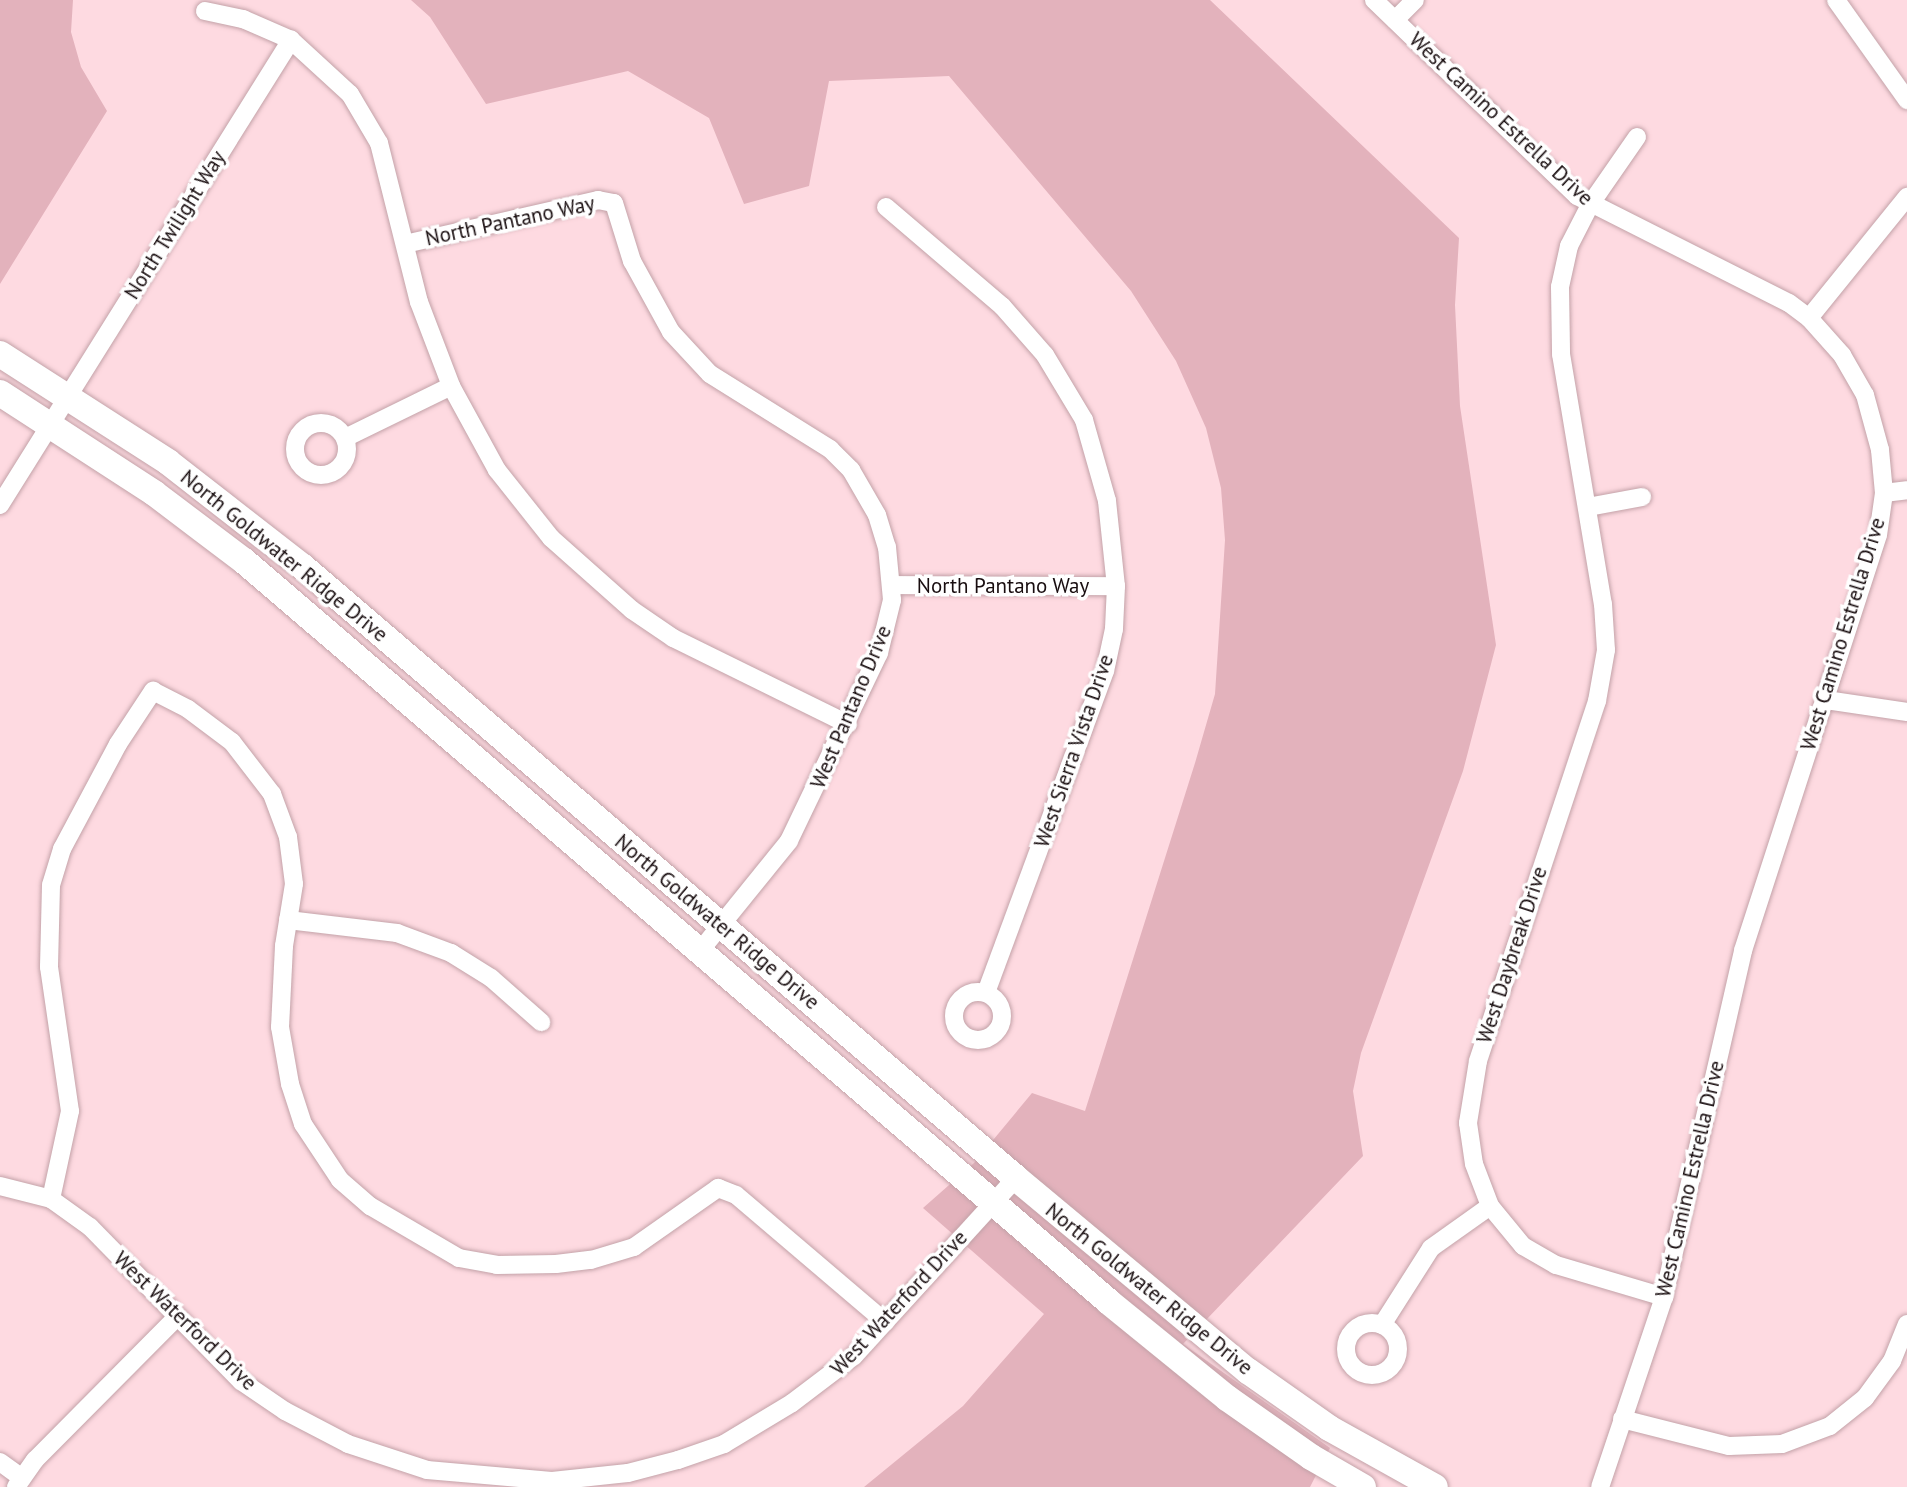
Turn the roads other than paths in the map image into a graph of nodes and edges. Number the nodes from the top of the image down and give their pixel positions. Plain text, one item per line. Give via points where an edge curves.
1 (1374, 0) edge
2 (1415, 0) edge
3 (1836, 0) edge
4 (205, 11) dead end
5 (1395, 19) junction
6 (291, 40) junction
7 (1907, 100) edge
8 (1637, 137) dead end
9 (1907, 197) edge
10 (614, 203) joint
11 (1590, 205) junction
12 (886, 207) dead end
13 (405, 244) junction
14 (1809, 317) junction
15 (0, 354) edge
16 (451, 386) junction
17 (0, 393) edge
18 (59, 410) junction
19 (345, 438) dead end
20 (1907, 490) edge
21 (1884, 493) junction
22 (1642, 497) dead end
23 (0, 505) edge
24 (1588, 508) junction
25 (891, 585) junction
26 (1116, 586) junction
27 (1826, 700) junction
28 (1907, 712) edge
29 (848, 724) junction
30 (288, 920) junction
31 (722, 926) junction
32 (699, 951) junction
33 (986, 993) dead end
34 (541, 1022) dead end
35 (1016, 1178) junction
36 (0, 1186) edge
37 (51, 1199) junction
38 (993, 1202) junction
39 (1490, 1206) junction
40 (1664, 1297) junction
41 (177, 1317) junction
42 (885, 1322) junction
43 (1907, 1324) edge
44 (1381, 1325) dead end
45 (1622, 1419) junction
46 (0, 1462) edge
47 (19, 1482) edge
48 (464, 1482) edge
49 (1363, 1487) edge
50 (1435, 1487) edge
51 (1600, 1487) edge

1 - 5 street, West Camino Estrella Drive
2 - 5 street
3 - 7 street
4 - 6 street via 243,19
5 - 11 street, West Camino Estrella Drive
6 - 13 street via 350,94 369,124 387,169
6 - 18 street, North Twilight Way
8 - 11 street, West Daybreak Drive
9 - 14 street
10 - 13 street, North Pantano Way via 598,200
10 - 25 street, West Pantano Drive via 648,295 695,360 759,408 830,449 851,470 877,515 887,547
11 - 14 street, West Camino Estrella Drive
11 - 24 street, West Daybreak Drive via 1569,247 1560,287 1561,354
12 - 26 street, West Sierra Vista Drive via 1002,306 1064,382 1099,461
13 - 16 street via 419,302
14 - 21 street, West Camino Estrella Drive via 1842,355 1865,394 1880,450
15 - 18 street, North Goldwater Ridge Drive
16 - 19 street
16 - 29 street via 516,496 593,578 673,638
17 - 18 street, North Goldwater Ridge Drive
18 - 23 street, North Twilight Way
18 - 31 street, North Goldwater Ridge Drive via 168,462 251,525
18 - 32 street, North Goldwater Ridge Drive via 244,561
20 - 21 street
21 - 27 street, West Camino Estrella Drive via 1878,535
22 - 24 street
24 - 39 street, West Daybreak Drive via 1606,650 1597,701 1469,1097 1474,1164
25 - 26 street, North Pantano Way
25 - 29 street, West Pantano Drive via 889,618 879,653
26 - 33 street, West Sierra Vista Drive via 1114,629 1105,671
27 - 28 street
27 - 40 street, West Camino Estrella Drive via 1743,951
29 - 31 street, West Pantano Drive via 789,841
30 - 34 street via 397,933 451,953 491,978
30 - 37 street via 294,884 290,849 272,794 232,742 188,709 153,691 117,744 62,849 51,885 49,967 70,1111
30 - 42 street via 280,1027 290,1084 303,1124 340,1180 370,1206 459,1258 497,1265 556,1264 591,1260 634,1247 718,1188 736,1195
31 - 32 street, West Pantano Drive
31 - 35 street, North Goldwater Ridge Drive
32 - 38 street, North Goldwater Ridge Drive
35 - 38 street, West Waterford Drive
35 - 50 street, North Goldwater Ridge Drive via 1248,1371 1329,1429
36 - 37 street, West Waterford Drive
37 - 41 street, West Waterford Drive via 90,1227
38 - 42 street, West Waterford Drive
38 - 49 street, North Goldwater Ridge Drive via 1227,1398 1311,1458
39 - 40 street, West Daybreak Drive via 1523,1246 1556,1265
39 - 44 street via 1431,1248
40 - 45 street, West Camino Estrella Drive
41 - 47 street via 35,1460
41 - 48 street, West Waterford Drive via 241,1381 285,1411 385,1458
42 - 48 street, West Waterford Drive via 835,1373 724,1444 628,1474
43 - 45 street via 1892,1361 1865,1398 1830,1426 1782,1444 1729,1446
45 - 51 street, West Camino Estrella Drive
46 - 47 street

